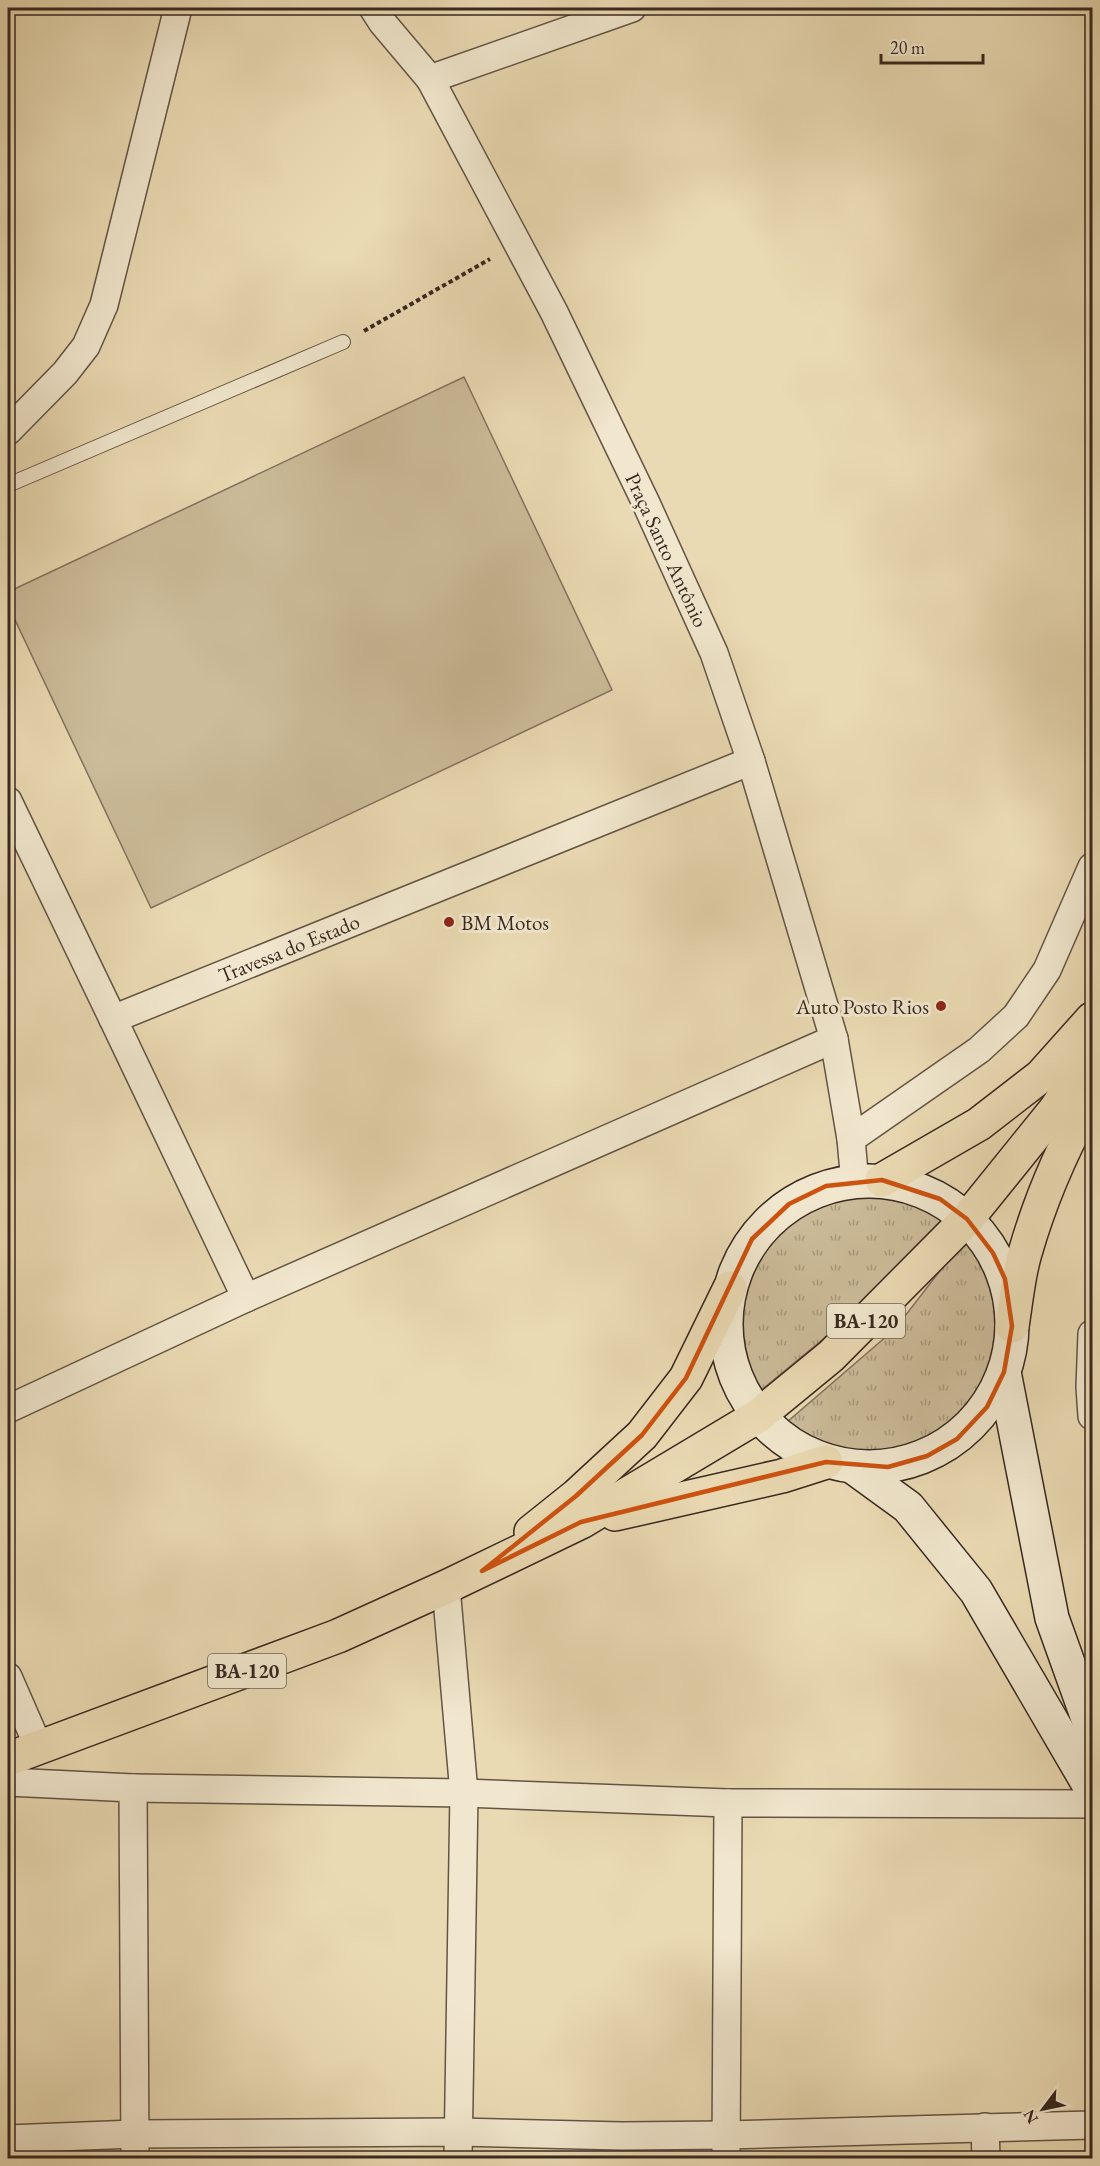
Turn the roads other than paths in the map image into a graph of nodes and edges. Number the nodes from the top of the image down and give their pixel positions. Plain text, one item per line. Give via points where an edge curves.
1 (178, 8) edge
2 (373, 8) edge
3 (632, 8) edge
4 (430, 79) junction
5 (344, 342) road end
6 (8, 431) edge
7 (8, 485) edge
8 (751, 761) junction
9 (8, 801) edge
10 (1092, 867) edge
11 (113, 1019) junction
12 (1092, 1019) edge
13 (834, 1040) junction
14 (1092, 1056) edge
15 (1092, 1095) edge
16 (851, 1139) junction
17 (869, 1182) junction
18 (967, 1219) junction
19 (730, 1288) junction
20 (246, 1298) junction
21 (1012, 1326) junction
22 (1092, 1334) edge
23 (1004, 1372) junction
24 (8, 1409) edge
25 (758, 1416) junction
26 (1092, 1416) edge
27 (839, 1464) junction
28 (581, 1522) junction
29 (482, 1571) junction
30 (446, 1587) junction
31 (8, 1677) edge
32 (1092, 1730) edge
33 (39, 1748) junction
34 (8, 1759) edge
35 (8, 1782) edge
36 (133, 1788) junction
37 (1092, 1790) edge
38 (464, 1793) junction
39 (728, 1803) junction
40 (1092, 1803) edge
41 (1092, 2125) edge
42 (985, 2127) junction
43 (8, 2139) edge
44 (458, 2145) edge
45 (134, 2146) edge
46 (726, 2147) edge
47 (986, 2158) edge

1 - 6 street via 104,305 86,346
2 - 4 street, Praça Santo Antônio
3 - 4 street
4 - 8 street, Praça Santo Antônio via 554,312 650,512 714,653
5 - 7 lane
8 - 11 street, Travessa do Estado
8 - 13 street, Praça Santo Antônio
9 - 11 street
10 - 16 street via 1047,970 1016,1016 979,1050
11 - 20 street
12 - 17 main road via 1041,1077 979,1124
13 - 16 street, Praça Santo Antônio
13 - 20 street
14 - 18 main road, BA-120 via 1055,1110
15 - 21 main road via 1049,1181 1024,1254
16 - 17 street, Praça Santo Antônio
17 - 18 main road via 940,1199
17 - 19 main road via 826,1186 789,1204 752,1239
18 - 21 main road via 993,1253 1005,1279
18 - 25 main road, BA-120 via 831,1356
19 - 25 main road via 725,1330 734,1373
19 - 29 main road via 686,1378 642,1435 576,1496
20 - 24 street
21 - 23 main road
22 - 26 street
23 - 27 main road via 987,1407 957,1439 927,1456 888,1467
23 - 32 main road via 1052,1618
25 - 27 main road via 782,1439
25 - 28 main road, BA-120
27 - 28 main road
27 - 37 main road via 908,1507 976,1591
28 - 29 main road, BA-120
29 - 30 main road, BA-120
30 - 33 main road, BA-120 via 338,1636
30 - 38 street
31 - 33 street
33 - 34 main road, BA-120
35 - 36 street
36 - 38 street
36 - 45 street
38 - 39 street
38 - 44 street
39 - 40 street
39 - 46 street
41 - 42 street
42 - 46 street
42 - 47 street
43 - 45 street
44 - 45 street
44 - 46 street via 622,2136

